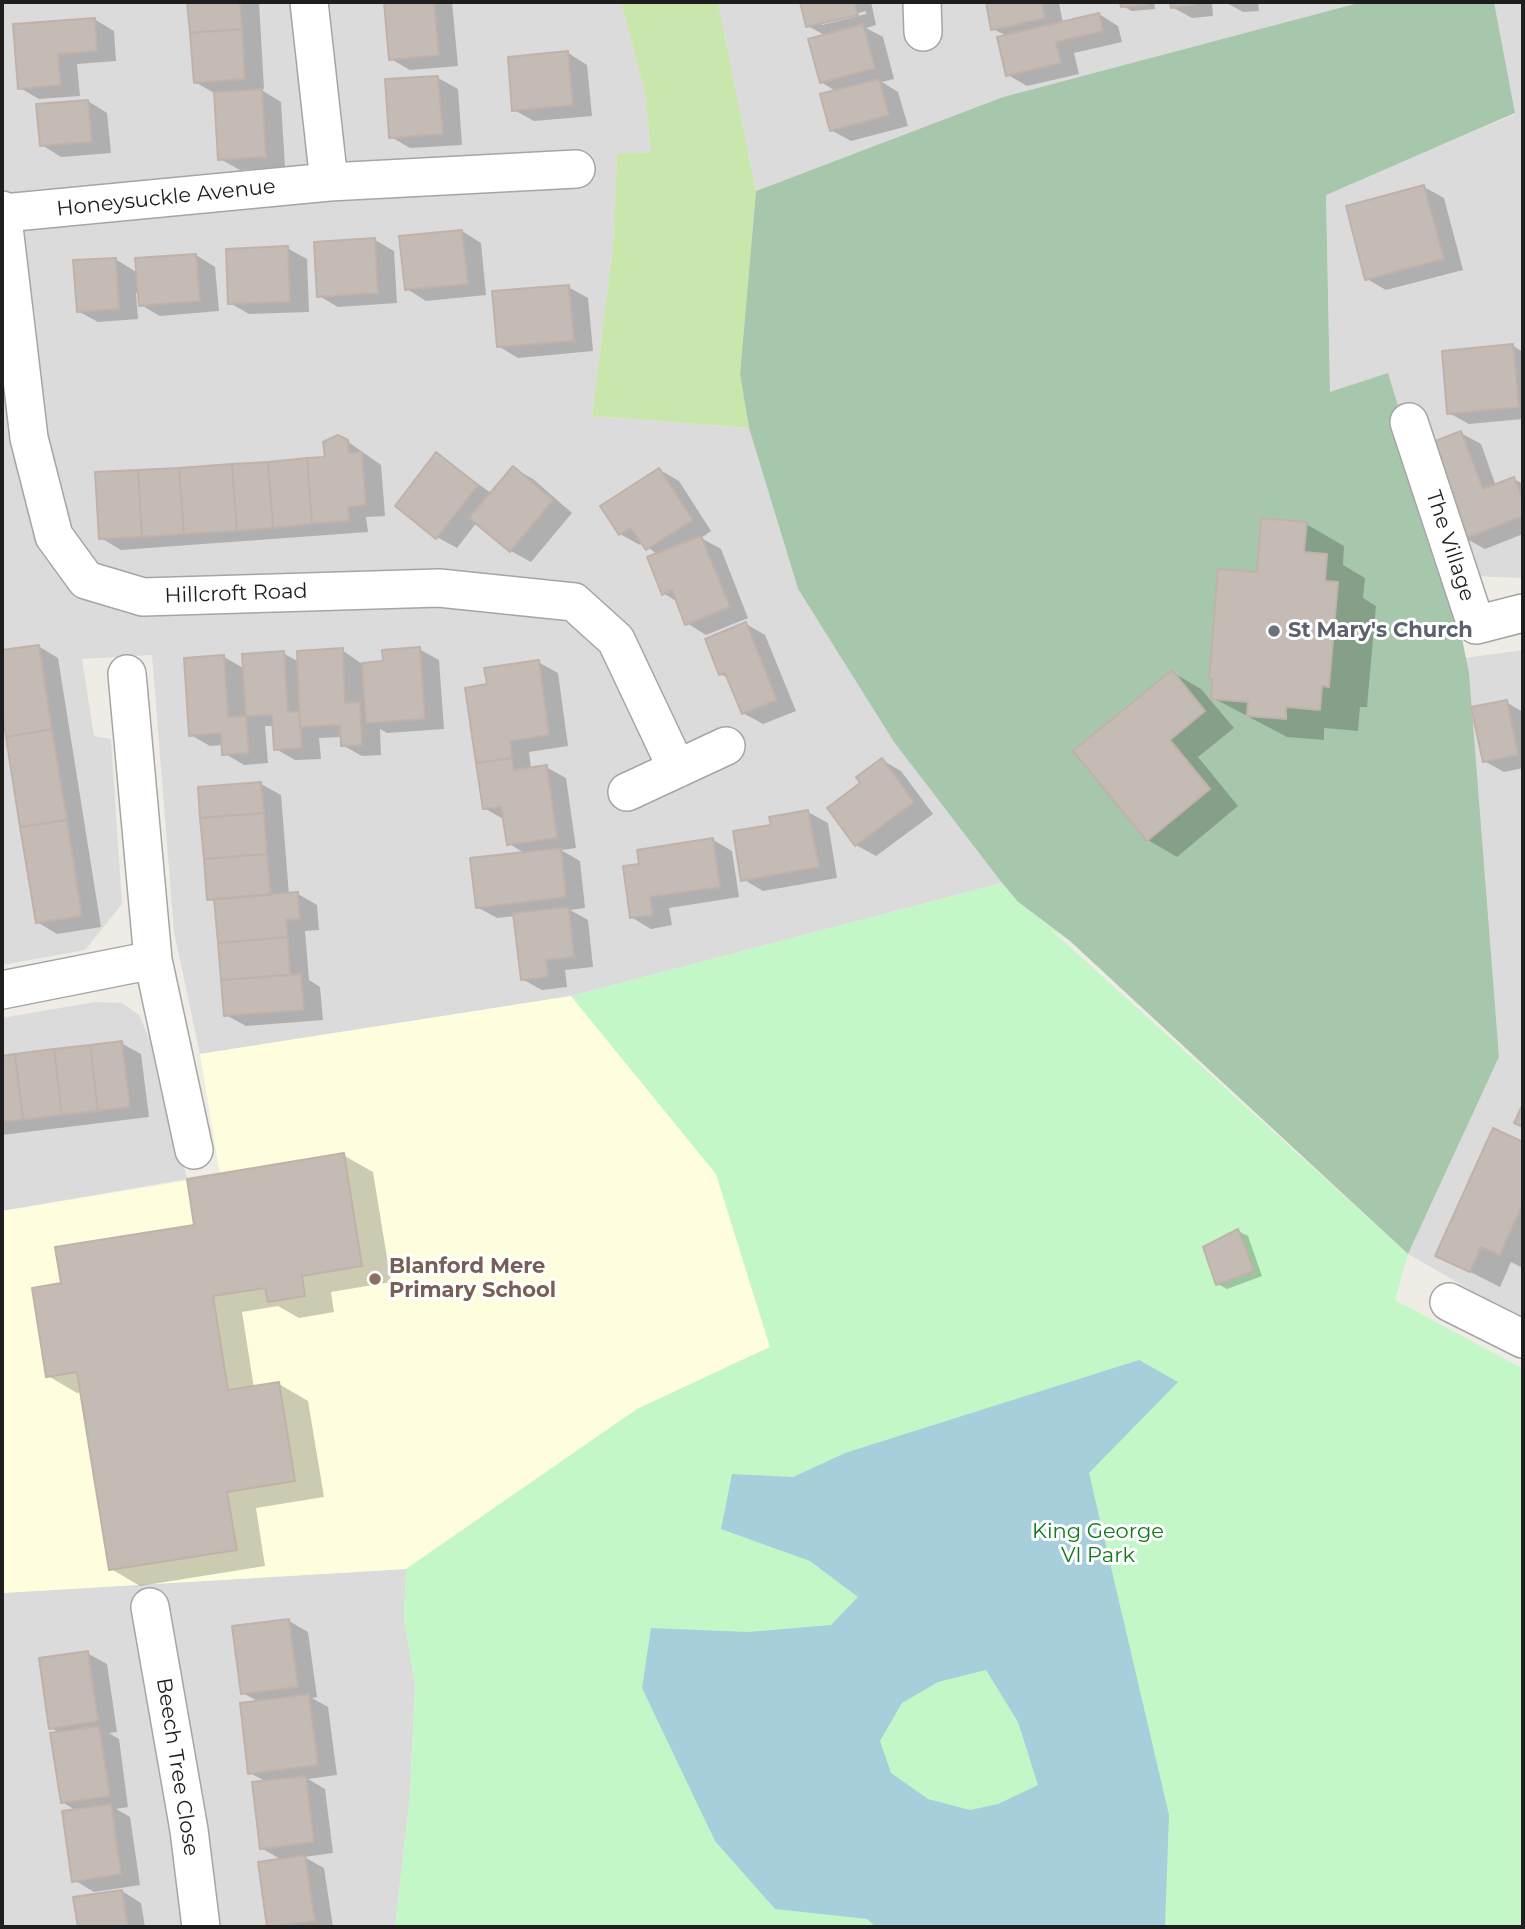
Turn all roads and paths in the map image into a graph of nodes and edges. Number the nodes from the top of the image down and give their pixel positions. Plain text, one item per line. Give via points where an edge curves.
1 (309, 2) edge
2 (576, 169) dead end
3 (328, 182) junction
4 (3, 212) edge
5 (1409, 422) dead end
6 (15, 441) edge
7 (1523, 613) edge
8 (127, 674) dead end
9 (726, 746) dead end
10 (677, 769) junction
11 (627, 792) dead end
12 (153, 960) junction
13 (2, 990) edge
14 (194, 1150) dead end
15 (1449, 1302) dead end
16 (1523, 1339) edge
17 (150, 1607) dead end
18 (201, 1927) edge

1 - 3 street
2 - 3 street, Honeysuckle Avenue
3 - 4 street, Honeysuckle Avenue
4 - 6 street, Hillcroft Road
5 - 7 street, The Village via 1476,625
6 - 10 street, Hillcroft Road via 54,536 86,580 143,597 439,588 574,602 616,640
8 - 12 street
9 - 10 street
10 - 11 street
12 - 13 street
12 - 14 street
15 - 16 street
17 - 18 street, Beech Tree Close

